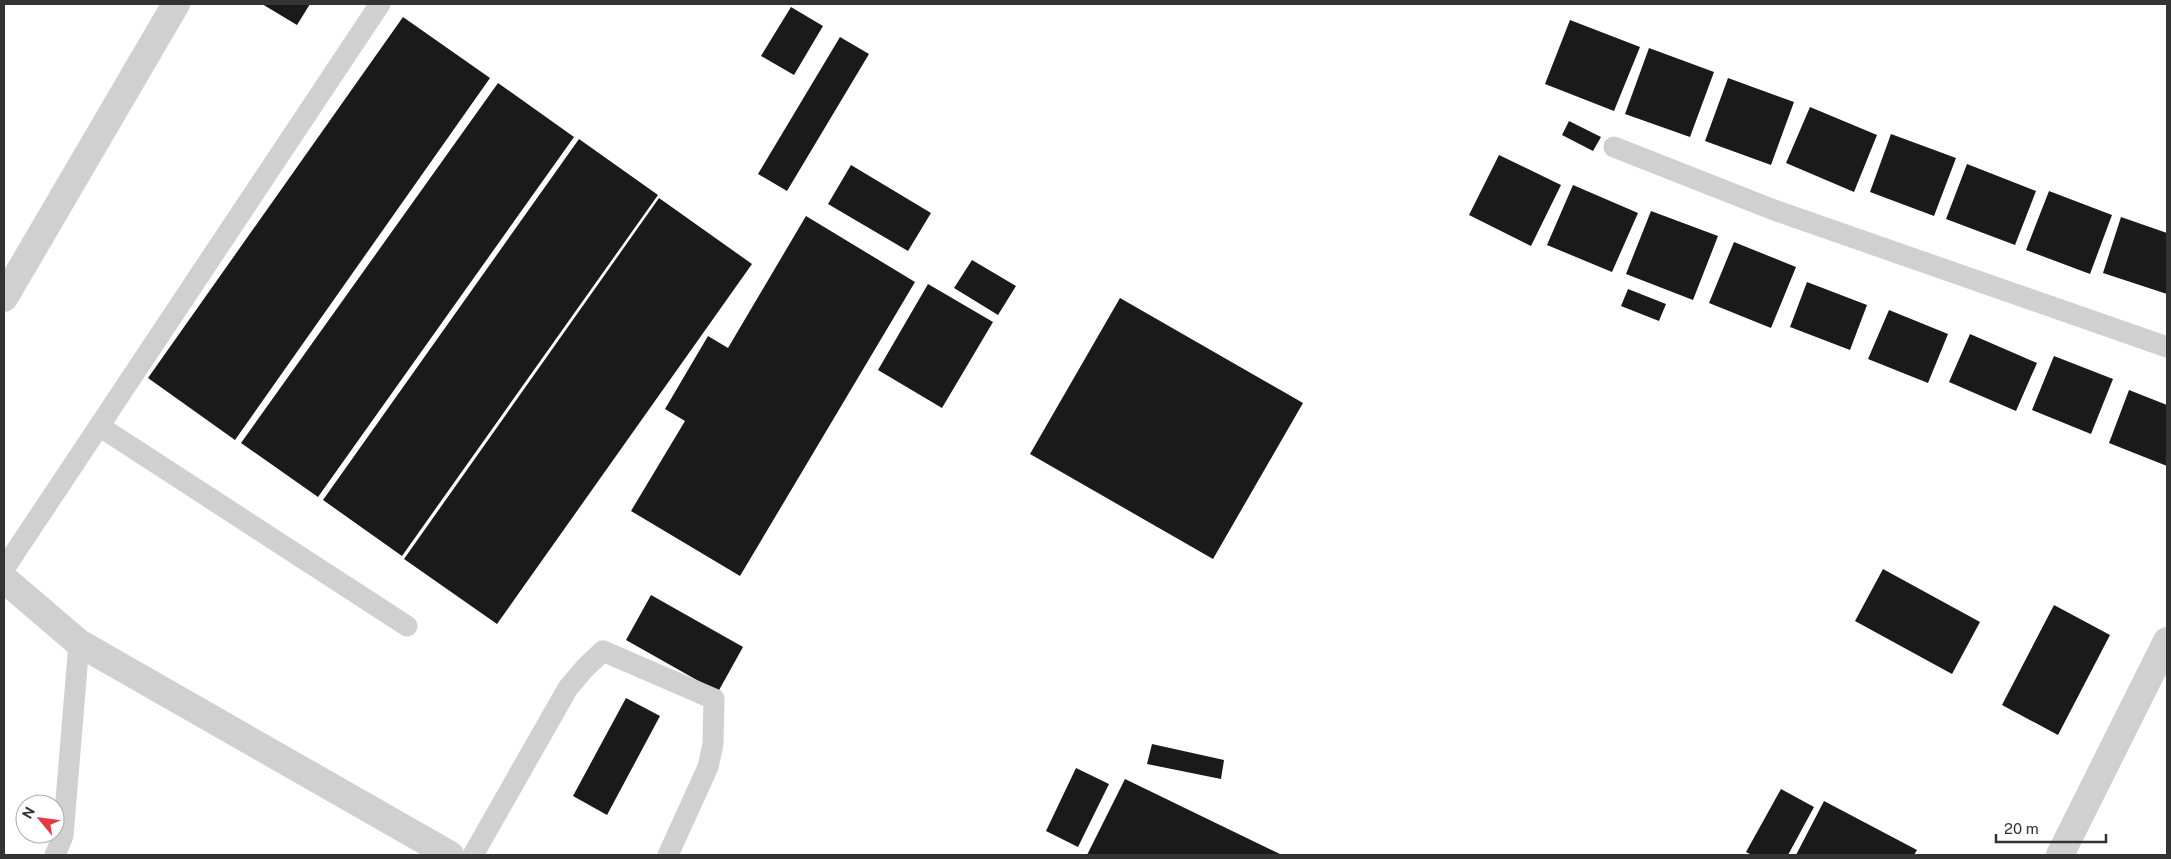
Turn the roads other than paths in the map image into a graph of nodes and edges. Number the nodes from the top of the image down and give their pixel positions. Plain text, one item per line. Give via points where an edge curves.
1 (176, 4) edge
2 (380, 4) edge
3 (1614, 147) dead end
4 (4, 298) edge
5 (2167, 347) edge
6 (99, 426) junction
7 (4, 569) edge
8 (4, 579) edge
9 (407, 626) dead end
10 (2167, 641) edge
11 (79, 643) junction
12 (435, 851) edge
13 (55, 855) edge
14 (473, 855) edge
15 (668, 855) edge
16 (2060, 855) edge

1 - 4 street
2 - 6 lane
3 - 5 lane via 1774,210
6 - 7 lane
6 - 9 lane
8 - 11 street
10 - 16 street
11 - 12 street
11 - 13 lane via 63,836
14 - 15 lane via 568,688 603,651 714,700 713,744 708,767

